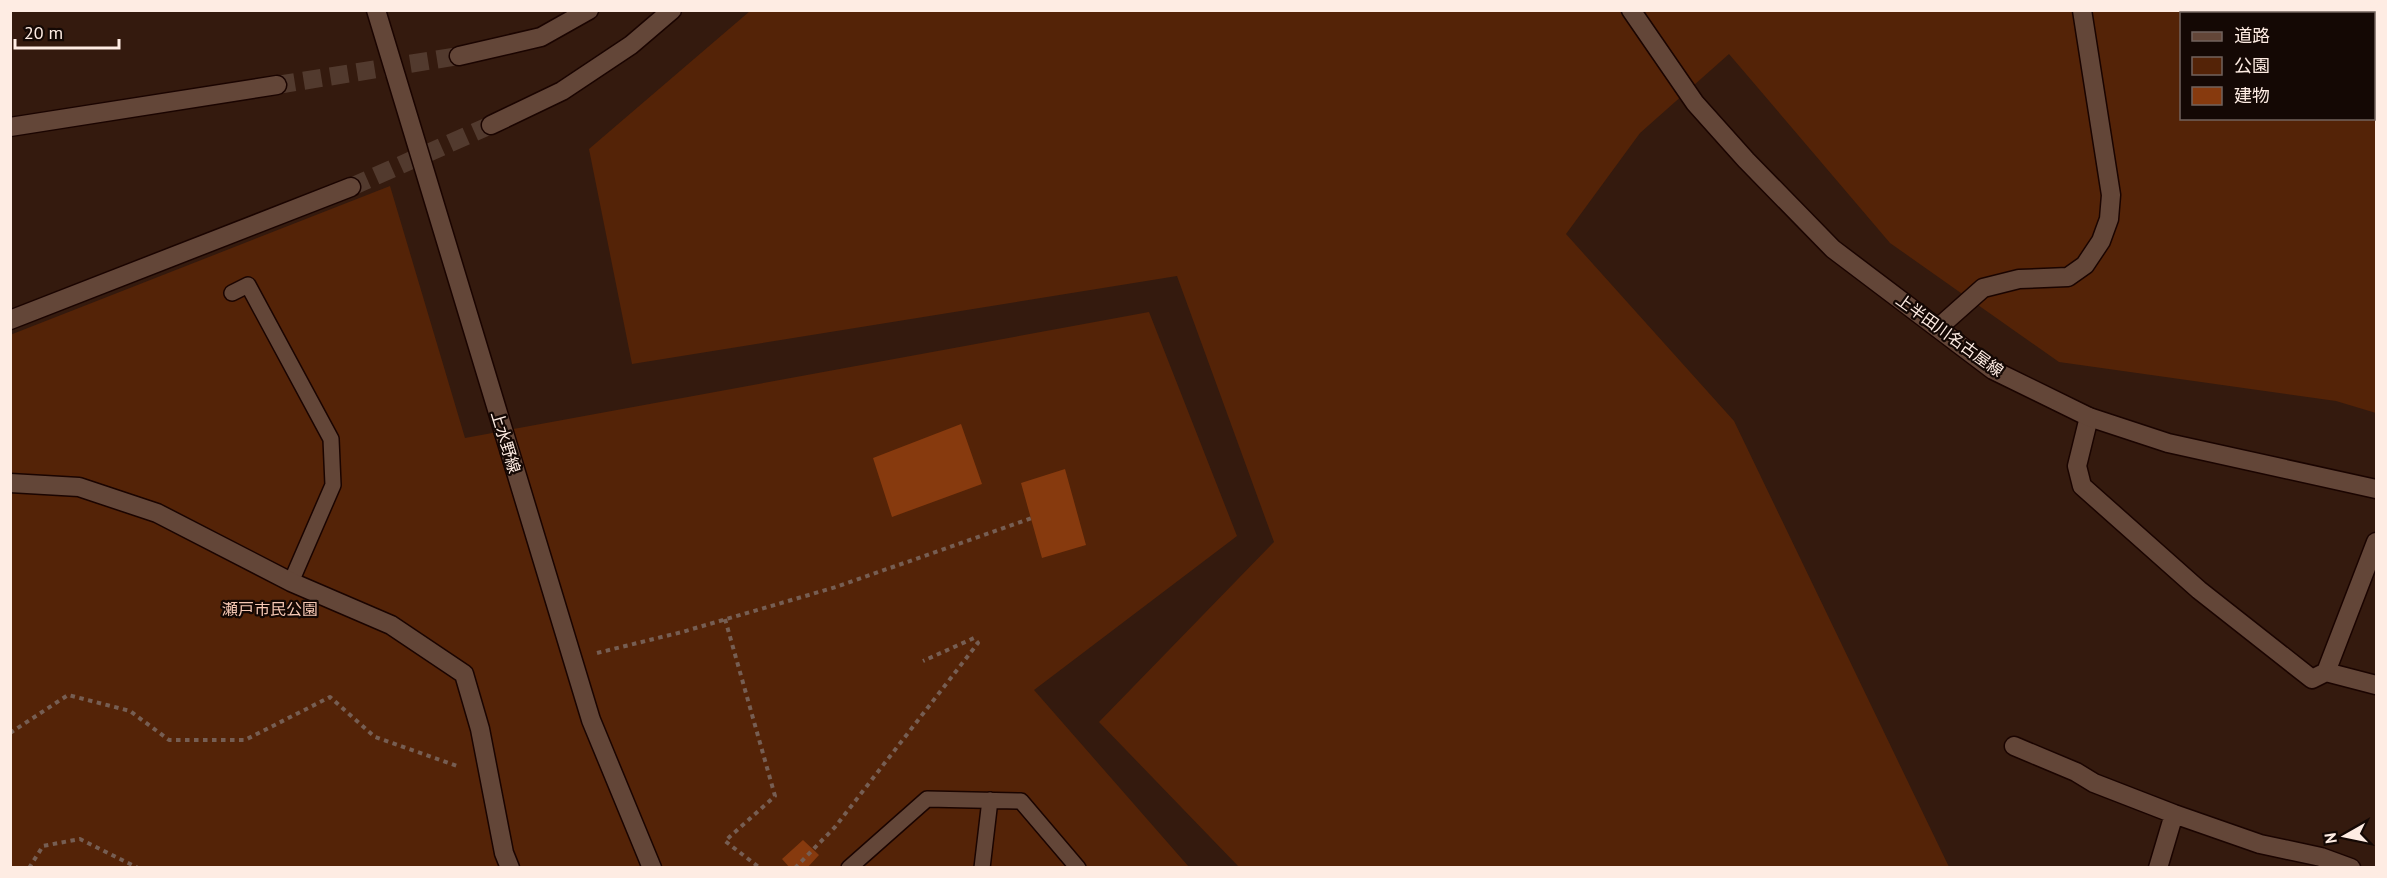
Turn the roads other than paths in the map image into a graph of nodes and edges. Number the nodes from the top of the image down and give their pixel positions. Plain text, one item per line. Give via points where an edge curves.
1 (376, 10) edge
2 (589, 10) edge
3 (672, 10) edge
4 (1631, 10) edge
5 (2082, 10) edge
6 (459, 56) tunnel mouth
7 (277, 85) tunnel mouth
8 (490, 125) tunnel mouth
9 (10, 127) edge
10 (351, 187) tunnel mouth
11 (232, 293) dead end
12 (10, 320) edge
13 (1938, 328) junction
14 (2089, 417) junction
15 (10, 483) edge
16 (2376, 489) edge
17 (2376, 542) edge
18 (291, 582) junction
19 (2326, 672) junction
20 (2376, 685) edge
21 (2014, 746) dead end
22 (990, 800) junction
23 (2174, 814) junction
24 (510, 867) edge
25 (652, 867) edge
26 (849, 867) edge
27 (982, 867) edge
28 (1078, 867) edge
29 (2158, 867) edge
30 (2351, 867) edge

1 - 25 street, 上水野線 via 591,720
2 - 6 street via 541,37
3 - 8 street via 631,45 562,92
4 - 13 street, 上半田川名古屋線 via 1695,103 1746,160 1833,249
5 - 13 street via 2111,195 2109,219 2101,241 2085,265 2068,277 2019,279 1983,288
7 - 9 street
10 - 12 street
11 - 18 lane via 248,285 331,439 333,485
13 - 14 street, 上半田川名古屋線 via 1993,370
14 - 16 street, 上半田川名古屋線 via 2168,443
14 - 19 street via 2077,466 2082,486 2199,590 2312,679
15 - 18 street via 79,487 157,513
17 - 19 street
18 - 24 street via 391,626 464,674
19 - 20 street
21 - 23 street
22 - 26 lane via 927,799
22 - 27 lane
22 - 28 lane via 1021,801
23 - 29 street
23 - 30 street via 2260,844

